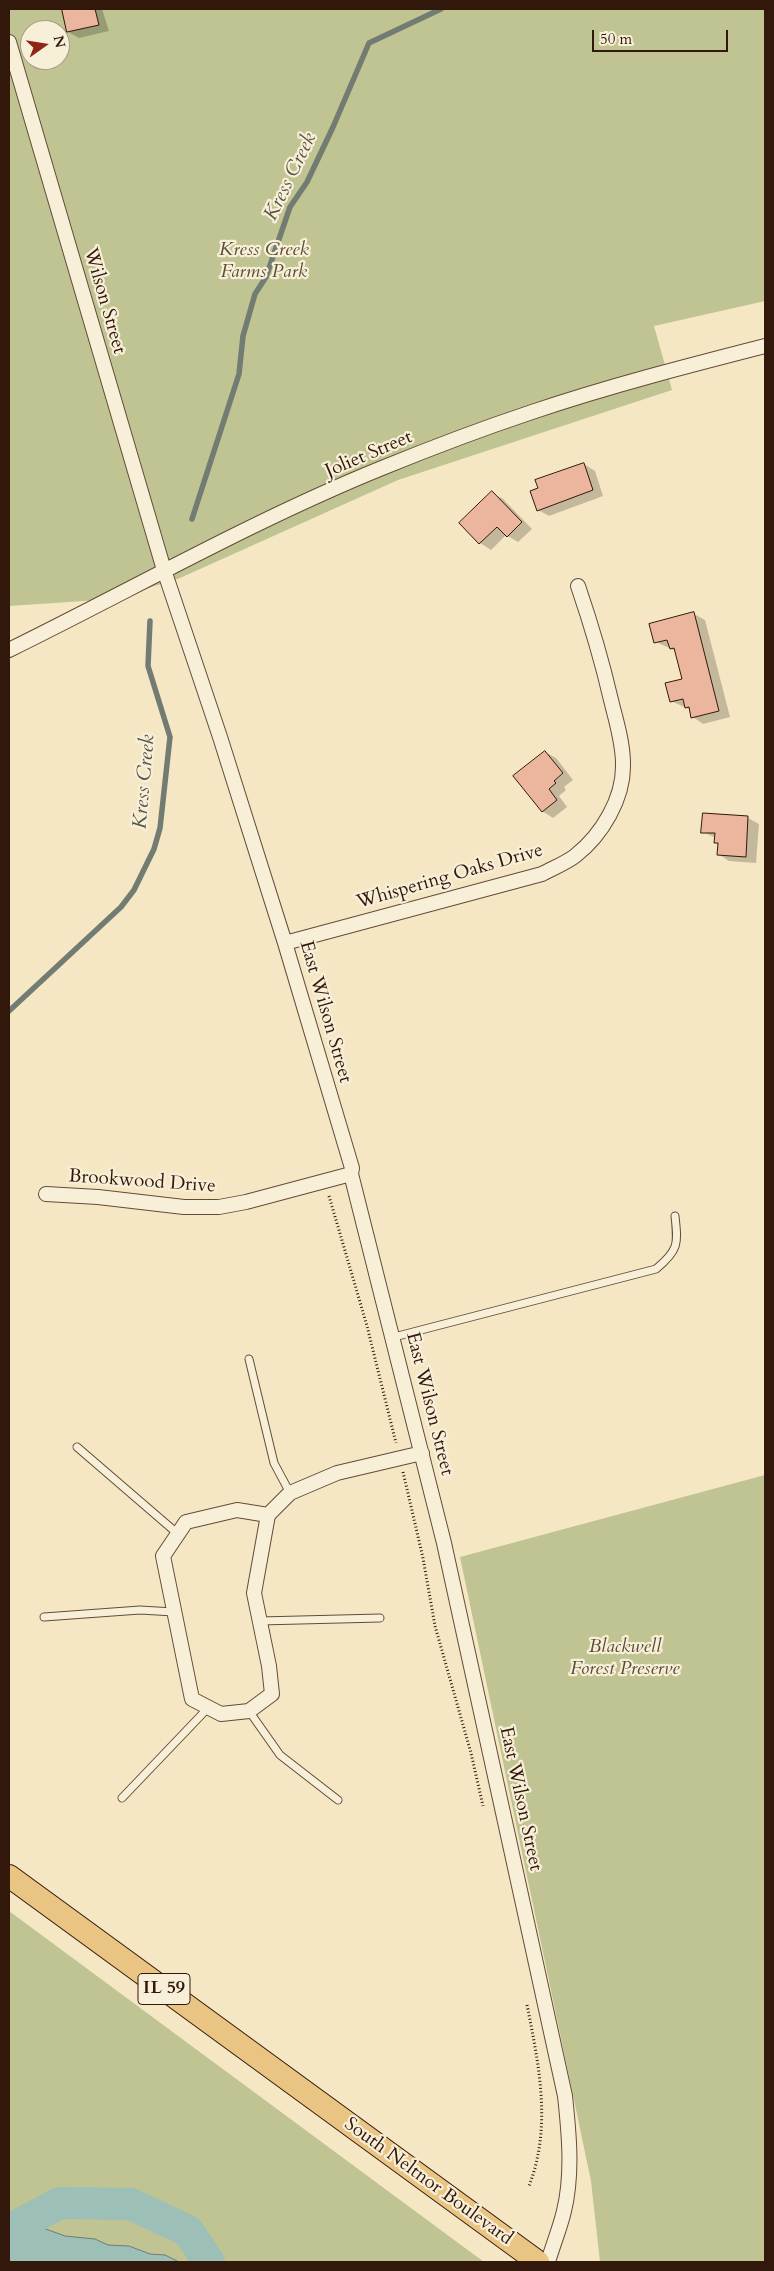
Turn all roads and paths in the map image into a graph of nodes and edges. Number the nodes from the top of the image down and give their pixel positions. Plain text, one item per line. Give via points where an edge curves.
1 (9, 42) edge
2 (765, 346) edge
3 (164, 570) junction
4 (578, 586) dead end
5 (9, 650) edge
6 (285, 943) junction
7 (351, 1174) junction
8 (329, 1193) dead end
9 (46, 1194) dead end
10 (675, 1216) dead end
11 (394, 1337) junction
12 (249, 1359) dead end
13 (396, 1445) dead end
14 (77, 1447) dead end
15 (422, 1453) junction
16 (402, 1469) dead end
17 (290, 1493) junction
18 (268, 1515) junction
19 (178, 1534) junction
20 (174, 1612) junction
21 (44, 1617) dead end
22 (380, 1618) dead end
23 (260, 1621) junction
24 (208, 1708) junction
25 (249, 1711) junction
26 (122, 1798) dead end
27 (338, 1800) dead end
28 (486, 1815) dead end
29 (9, 1876) edge
30 (525, 1996) dead end
31 (529, 2186) dead end
32 (538, 2262) edge
33 (548, 2262) edge

1 - 3 street, Wilson Street
2 - 3 street, Joliet Street via 632,381 461,438 363,477
3 - 5 street, Joliet Street via 114,599
3 - 6 street, East Wilson Street
4 - 6 street, Whispering Oaks Drive via 599,650 622,746 623,766 618,795 608,819 598,832 575,856 542,874
6 - 7 street, East Wilson Street via 352,1168
7 - 9 street, Brookwood Drive via 246,1202 205,1208
7 - 11 street, East Wilson Street
8 - 13 path via 368,1326
10 - 11 lane via 678,1241 669,1258 656,1268
11 - 15 street, East Wilson Street
12 - 17 lane via 274,1463
14 - 19 lane
15 - 17 street via 337,1473
15 - 33 street, East Wilson Street via 565,2096 568,2176 564,2210
16 - 28 path via 435,1626
17 - 18 street
18 - 19 street via 237,1510 186,1522
18 - 23 street via 254,1593
19 - 20 street via 163,1556
20 - 21 lane via 140,1610
20 - 24 street via 192,1700
22 - 23 lane
23 - 25 street via 272,1694
24 - 25 street via 221,1714
24 - 26 lane
25 - 27 lane via 280,1755
29 - 32 main road, South Neltnor Boulevard / IL 59
30 - 31 path via 540,2068 542,2102 537,2166

